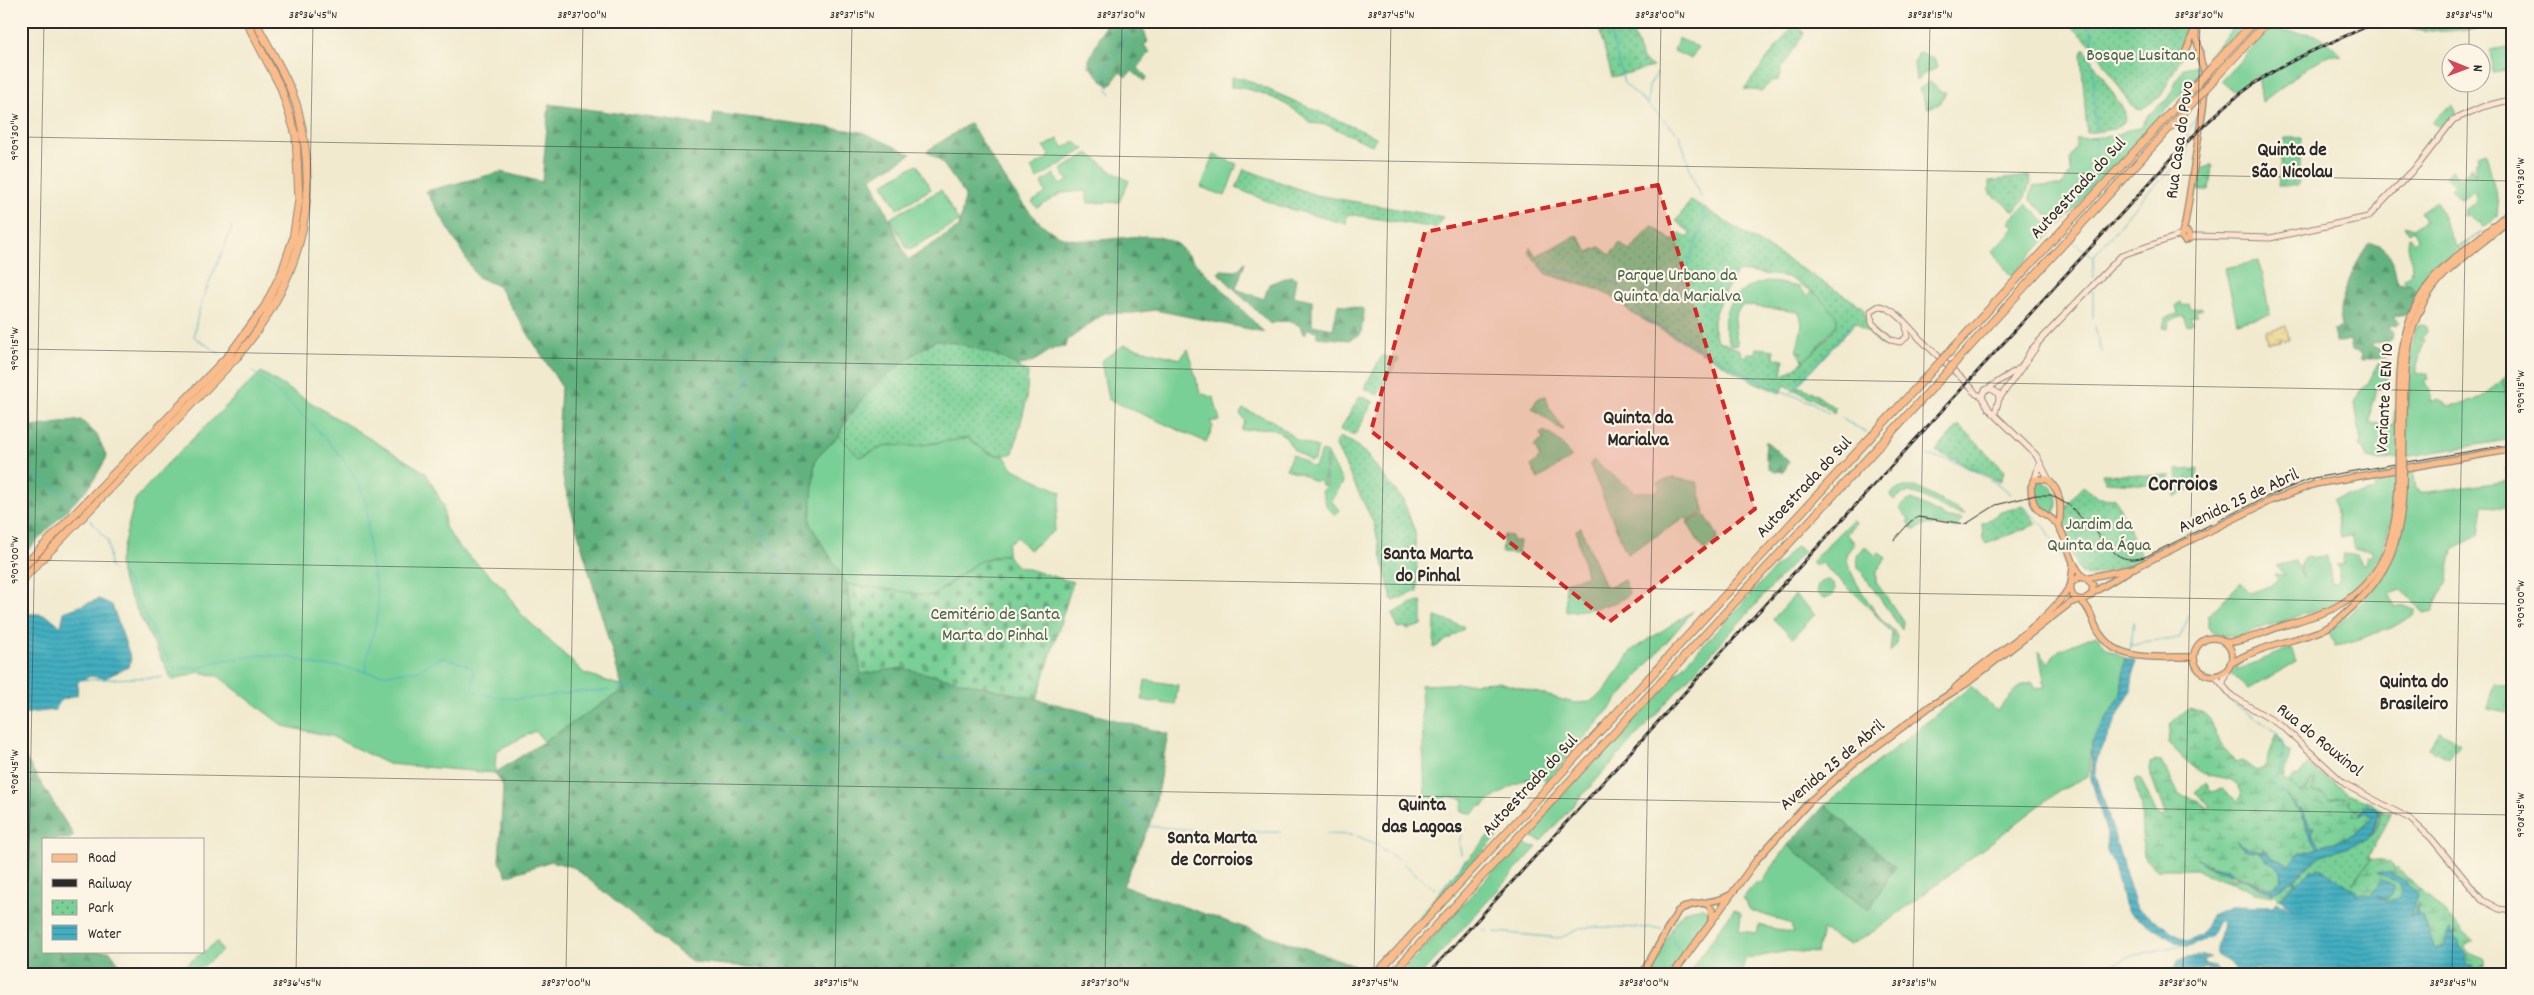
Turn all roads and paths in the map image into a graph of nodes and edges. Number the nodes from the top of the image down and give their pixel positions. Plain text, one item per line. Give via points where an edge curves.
1 (246, 21) edge
2 (255, 21) edge
3 (2255, 21) edge
4 (2268, 21) edge
5 (2195, 25) edge
6 (2189, 44) junction
7 (2199, 48) junction
8 (2194, 56) junction
9 (2200, 62) junction
10 (2512, 99) edge
11 (2513, 208) edge
12 (2513, 216) edge
13 (2185, 235) junction
14 (1906, 325) junction
15 (1905, 339) junction
16 (1920, 339) junction
17 (2020, 367) junction
18 (1970, 387) junction
19 (1986, 390) junction
20 (1982, 396) junction
21 (1998, 401) junction
22 (1987, 404) junction
23 (2402, 411) junction
24 (1995, 413) junction
25 (2513, 449) edge
26 (2038, 458) junction
27 (2035, 479) junction
28 (2051, 483) junction
29 (2401, 489) junction
30 (2060, 512) junction
31 (2048, 518) junction
32 (2059, 528) junction
33 (2073, 562) junction
34 (21, 568) edge
35 (2133, 569) junction
36 (2085, 578) junction
37 (21, 581) edge
38 (2071, 584) junction
39 (2092, 595) junction
40 (2079, 600) junction
41 (2091, 613) junction
42 (2224, 642) junction
43 (2194, 657) junction
44 (2228, 667) junction
45 (2215, 676) junction
46 (2223, 683) junction
47 (1947, 696) junction
48 (1731, 893) junction
49 (1703, 903) junction
50 (2513, 910) edge
51 (1711, 920) junction
52 (1376, 974) edge
53 (1392, 974) edge
54 (1642, 974) edge
55 (1674, 974) edge

1 - 34 highway via 281,88 296,135 299,200 293,239 282,272 265,306 230,354
2 - 37 highway via 298,109 306,157 304,221 289,275 267,318 237,358
3 - 52 highway, Autoestrada do Sul, bridge
4 - 53 highway, Autoestrada do Sul, bridge
5 - 6 main road, Rua Casa do Povo
5 - 7 main road, Rua Casa do Povo
6 - 7 main road via 2195,43
6 - 8 main road via 2187,53
7 - 8 main road
7 - 9 main road, Rua Casa do Povo
8 - 9 main road, Rua Casa do Povo
9 - 13 main road, Rua Casa do Povo via 2206,76
10 - 13 main road via 2490,104 2455,119 2419,164 2368,217 2270,238
11 - 23 main road, Variante à EN 10 via 2446,265 2417,303 2402,345
12 - 23 main road, Variante à EN 10 via 2445,274 2423,302 2408,341
13 - 17 main road via 2122,254 2039,342
14 - 15 main road
14 - 15 main road via 1885,306 1871,311 1872,323 1891,340 1900,342
14 - 16 main road
15 - 16 main road
16 - 18 main road
17 - 19 main road
17 - 21 main road
18 - 19 main road
18 - 20 main road
19 - 20 main road
19 - 21 main road via 1997,391
20 - 22 main road
21 - 22 main road
21 - 24 main road
22 - 24 main road
23 - 29 main road, Variante à EN 10, bridge
24 - 26 main road
25 - 35 main road, Avenida 25 de Abril via 2310,485 2270,501
26 - 27 main road via 2039,471
26 - 28 main road
27 - 28 main road via 2044,478
27 - 31 main road via 2031,487 2034,501 2038,510
28 - 30 main road via 2060,499
29 - 42 main road, Variante à EN 10 via 2394,528 2381,563 2361,588 2332,608 2261,633
29 - 44 main road, Variante à EN 10 via 2402,519 2389,559 2370,590 2322,630
30 - 31 main road
30 - 32 main road
31 - 32 main road
32 - 33 main road
33 - 36 main road
33 - 38 main road
35 - 36 main road, Avenida 25 de Abril
35 - 39 main road, Avenida 25 de Abril via 2099,587
36 - 38 main road via 2077,578
36 - 39 main road via 2093,586
38 - 40 main road via 2071,593
38 - 47 main road, Avenida 25 de Abril via 2045,616 1969,674
39 - 40 main road
39 - 41 main road
40 - 41 main road
40 - 47 main road, Avenida 25 de Abril via 2070,603
41 - 43 main road via 2104,640 2125,654
42 - 43 main road via 2214,638 2205,640 2197,647
42 - 44 main road via 2231,652
43 - 45 main road via 2198,669
44 - 45 main road
44 - 46 main road
45 - 46 main road, Rua do Rouxinol
46 - 50 main road, Rua do Rouxinol via 2232,696 2283,727 2346,784 2410,819 2431,838 2482,900
47 - 48 main road, Avenida 25 de Abril via 1854,763 1810,801 1766,848
48 - 49 main road
48 - 51 main road, Avenida 25 de Abril
49 - 51 main road via 1712,910
49 - 54 main road via 1686,906 1676,913
51 - 55 main road, Avenida 25 de Abril

